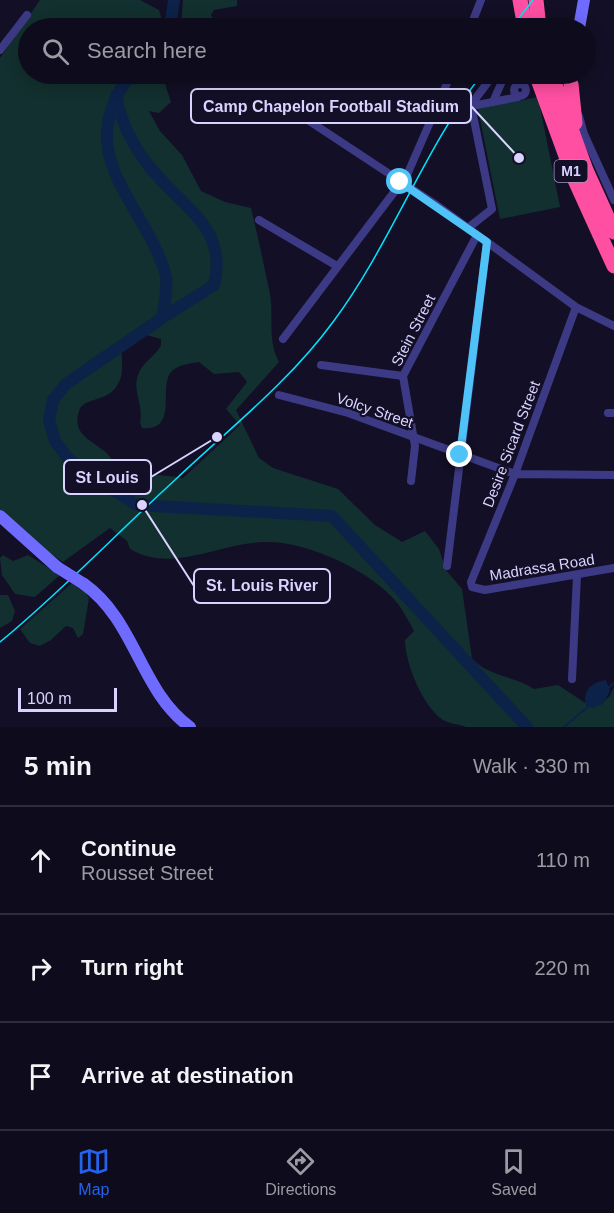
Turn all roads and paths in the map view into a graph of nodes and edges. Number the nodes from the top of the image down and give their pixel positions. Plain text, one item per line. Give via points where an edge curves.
1 (481, 0) edge
2 (520, 0) edge
3 (536, 0) edge
4 (584, 0) edge
5 (27, 15) dead end
6 (25, 18) edge
7 (474, 18) edge
8 (523, 18) edge
9 (538, 18) edge
10 (581, 18) edge
11 (18, 27) edge
12 (0, 50) edge
13 (447, 84) edge
14 (487, 84) edge
15 (501, 84) edge
16 (514, 84) edge
17 (540, 84) edge
18 (555, 84) edge
19 (572, 84) edge
20 (573, 84) edge
21 (519, 86) joint
22 (493, 102) junction
23 (472, 106) junction
24 (288, 107) dead end
25 (586, 170) junction
26 (400, 182) junction
27 (614, 200) edge
28 (260, 220) dead end
29 (468, 228) junction
30 (614, 232) edge
31 (477, 235) junction
32 (487, 242) junction
33 (337, 266) junction
34 (614, 266) edge
35 (576, 307) junction
36 (614, 326) edge
37 (283, 339) dead end
38 (321, 365) dead end
39 (403, 376) junction
40 (279, 395) dead end
41 (414, 438) junction
42 (460, 455) junction
43 (515, 474) junction
44 (614, 475) edge
45 (411, 481) dead end
46 (0, 516) edge
47 (447, 566) dead end
48 (614, 568) edge
49 (577, 576) junction
50 (474, 590) joint
51 (572, 679) dead end
52 (190, 727) edge

1 - 7 street
2 - 8 highway
3 - 9 highway
4 - 10 main road
5 - 6 street
11 - 12 street
13 - 26 street
14 - 23 street
15 - 22 street
16 - 21 street
17 - 34 highway, M1 via 574,178
18 - 25 highway, M1
19 - 25 highway via 573,111
20 - 27 street via 584,134
21 - 22 street via 525,93 519,97
22 - 23 street
23 - 29 street via 492,204 489,213
24 - 26 street
25 - 30 highway, M1
26 - 29 street
26 - 33 street
28 - 33 street
29 - 31 street
31 - 32 street
31 - 39 street, Stein Street
32 - 35 street
32 - 42 street
33 - 37 street
35 - 36 street
35 - 43 street, Desire Sicard Street
38 - 39 street
39 - 41 street, Stein Street
40 - 41 street, Volcy Street via 348,413
41 - 42 street, Volcy Street
41 - 45 street, Stein Street
42 - 43 street, Volcy Street
42 - 47 street
43 - 44 street, Volcy Street
43 - 50 street, Desire Sicard Street via 471,582
46 - 52 main road, bridge via 115,613 157,690
48 - 49 street, Madrassa Road
49 - 50 street, Madrassa Road
49 - 51 street

